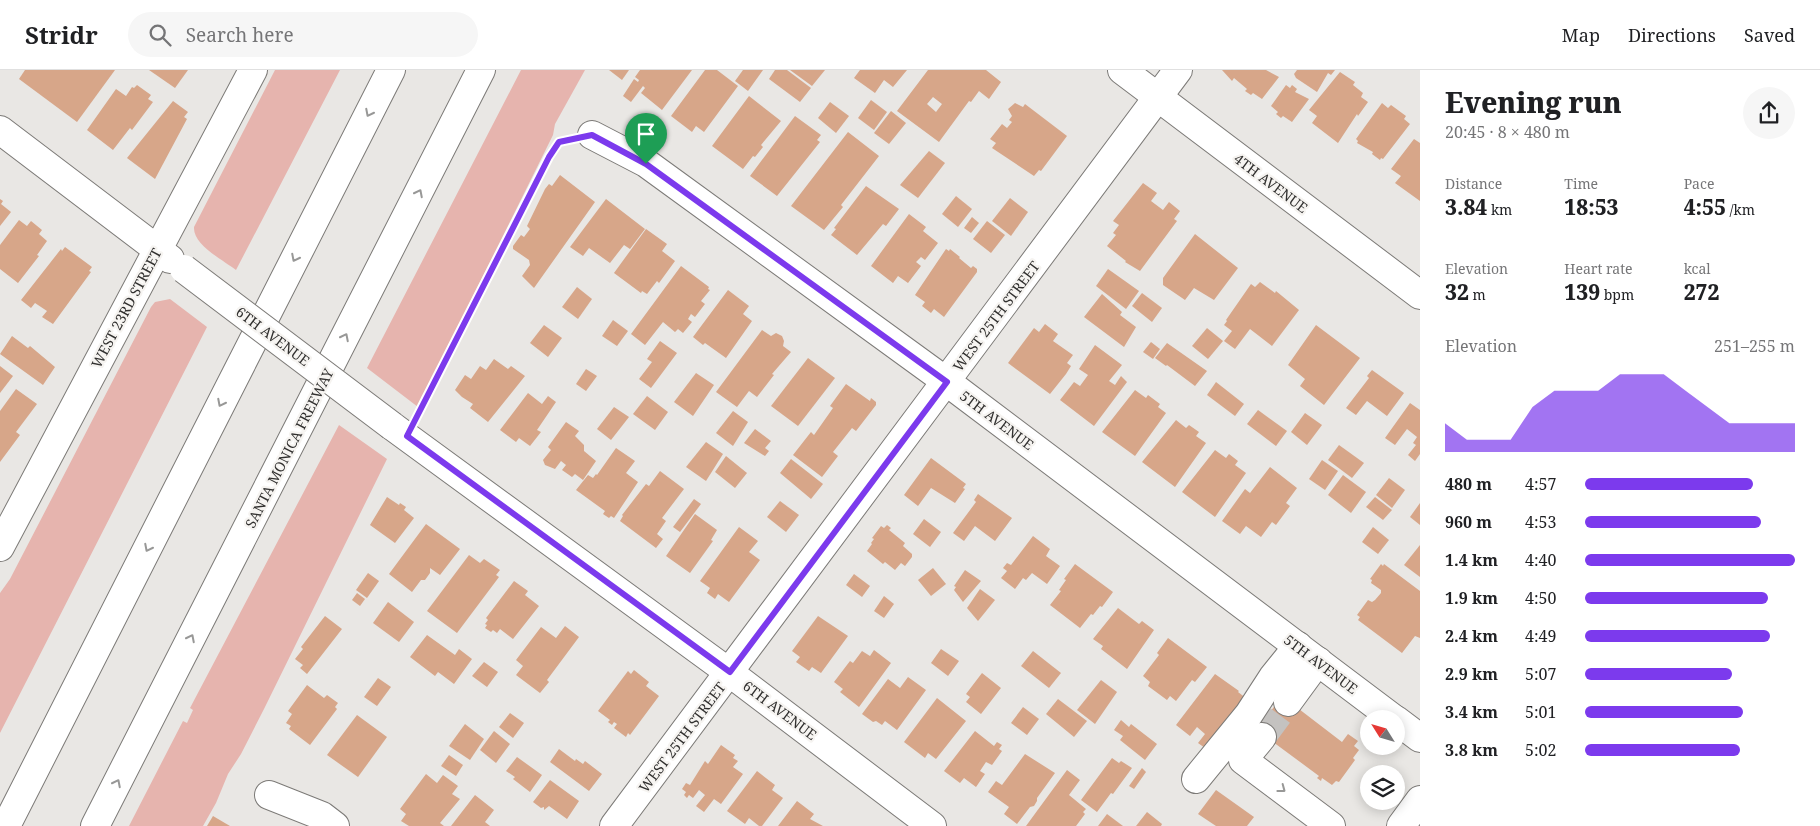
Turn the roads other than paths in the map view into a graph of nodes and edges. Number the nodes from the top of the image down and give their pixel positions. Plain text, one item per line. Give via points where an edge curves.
1 (253, 70) edge
2 (391, 70) edge
3 (481, 70) edge
4 (1122, 70) edge
5 (1178, 70) edge
6 (1158, 97) junction
7 (0, 130) edge
8 (592, 135) road end
9 (157, 249) junction
10 (1420, 295) edge
11 (947, 382) junction
12 (0, 547) edge
13 (1308, 654) junction
14 (730, 672) junction
15 (1288, 702) tunnel mouth
16 (1383, 710) edge
17 (1405, 727) edge
18 (1262, 736) tunnel mouth
19 (1420, 738) edge
20 (1196, 779) dead end
21 (269, 795) dead end
22 (1420, 800) edge
23 (6, 826) edge
24 (95, 826) edge
25 (334, 826) edge
26 (614, 826) edge
27 (932, 826) edge
28 (1331, 826) edge
29 (1401, 826) edge

1 - 9 main road, WEST 23RD STREET
2 -> 23 main road
24 -> 3 main road, SANTA MONICA FREEWAY
4 - 6 main road, 4TH AVENUE
5 - 6 main road, WEST 25TH STREET
6 - 10 main road, 4TH AVENUE
6 - 11 main road, WEST 25TH STREET
7 - 9 main road, 6TH AVENUE
8 - 11 main road, 5TH AVENUE via 646,164
9 - 12 main road, WEST 23RD STREET
9 - 14 main road, 6TH AVENUE, bridge via 399,431
11 - 13 main road, 5TH AVENUE
11 - 14 main road, WEST 25TH STREET
13 - 15 main road
13 - 16 main road, 5TH AVENUE
13 - 20 main road via 1273,677 1249,714
14 - 26 main road, WEST 25TH STREET
14 - 27 main road, 6TH AVENUE
17 - 19 main road, 5TH AVENUE
18 -> 28 main road via 1244,760
21 - 25 main road via 322,816
22 - 29 main road

